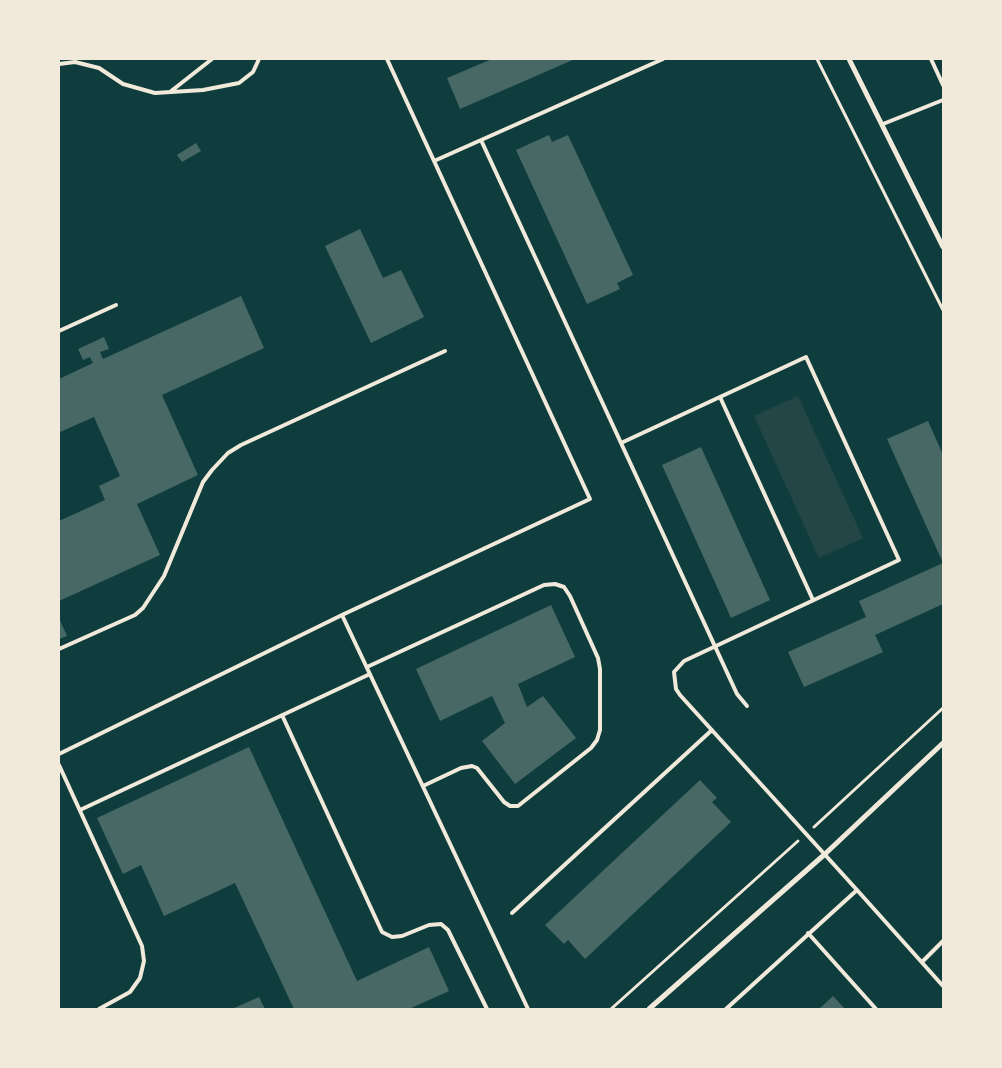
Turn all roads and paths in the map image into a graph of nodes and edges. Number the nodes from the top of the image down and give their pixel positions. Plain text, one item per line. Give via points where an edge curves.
1 (212, 59) edge
2 (259, 59) edge
3 (387, 59) edge
4 (663, 59) edge
5 (817, 59) edge
6 (849, 59) edge
7 (931, 59) edge
8 (59, 64) edge
9 (943, 84) edge
10 (170, 92) junction
11 (943, 100) edge
12 (883, 124) junction
13 (481, 140) junction
14 (434, 161) junction
15 (943, 247) edge
16 (116, 305) dead end
17 (943, 310) edge
18 (59, 331) edge
19 (445, 351) dead end
20 (720, 397) junction
21 (621, 443) junction
22 (813, 600) junction
23 (342, 615) junction
24 (715, 647) junction
25 (59, 649) edge
26 (367, 667) junction
27 (370, 674) junction
28 (747, 706) dead end
29 (943, 708) edge
30 (282, 715) junction
31 (712, 730) junction
32 (943, 743) edge
33 (59, 754) edge
34 (59, 765) edge
35 (423, 786) junction
36 (80, 810) junction
37 (806, 834) junction
38 (824, 854) junction
39 (857, 890) junction
40 (512, 913) dead end
41 (808, 933) junction
42 (943, 940) edge
43 (922, 962) junction
44 (943, 986) edge
45 (99, 1009) edge
46 (487, 1009) edge
47 (528, 1009) edge
48 (611, 1009) edge
49 (649, 1009) edge
50 (726, 1009) edge
51 (876, 1009) edge

1 - 10 lane
2 - 10 lane via 253,72 239,83
3 - 14 lane
4 - 13 lane
5 - 17 path
6 - 12 street
7 - 9 lane
8 - 10 lane via 75,62 99,68 123,84 155,93
11 - 12 lane
12 - 15 street
13 - 14 lane
13 - 21 lane
14 - 23 lane via 590,499
16 - 18 lane
19 - 25 lane via 228,453 203,482 164,576 143,608 135,615
20 - 21 lane
20 - 22 lane
20 - 22 lane via 806,357 898,560
21 - 24 lane
22 - 24 lane
23 - 26 lane
23 - 33 lane
24 - 28 lane via 737,694
24 - 31 lane via 684,661 674,672 676,689
26 - 27 lane
26 - 35 lane via 544,585 564,587 570,596 600,669 600,730 591,748 518,806 504,802 472,766
27 - 30 lane
27 - 35 lane
29 - 37 path
30 - 36 lane
30 - 46 lane via 382,932 392,937 402,936 429,925 441,924 448,930
31 - 37 lane
31 - 40 lane
32 - 38 street
34 - 36 lane
35 - 47 lane
36 - 45 lane via 142,946 144,961 140,978 130,992
37 - 38 lane
37 - 48 path
38 - 39 lane
38 - 49 street
39 - 41 lane
39 - 43 lane
41 - 50 lane
41 - 51 lane
42 - 43 lane
43 - 44 lane

